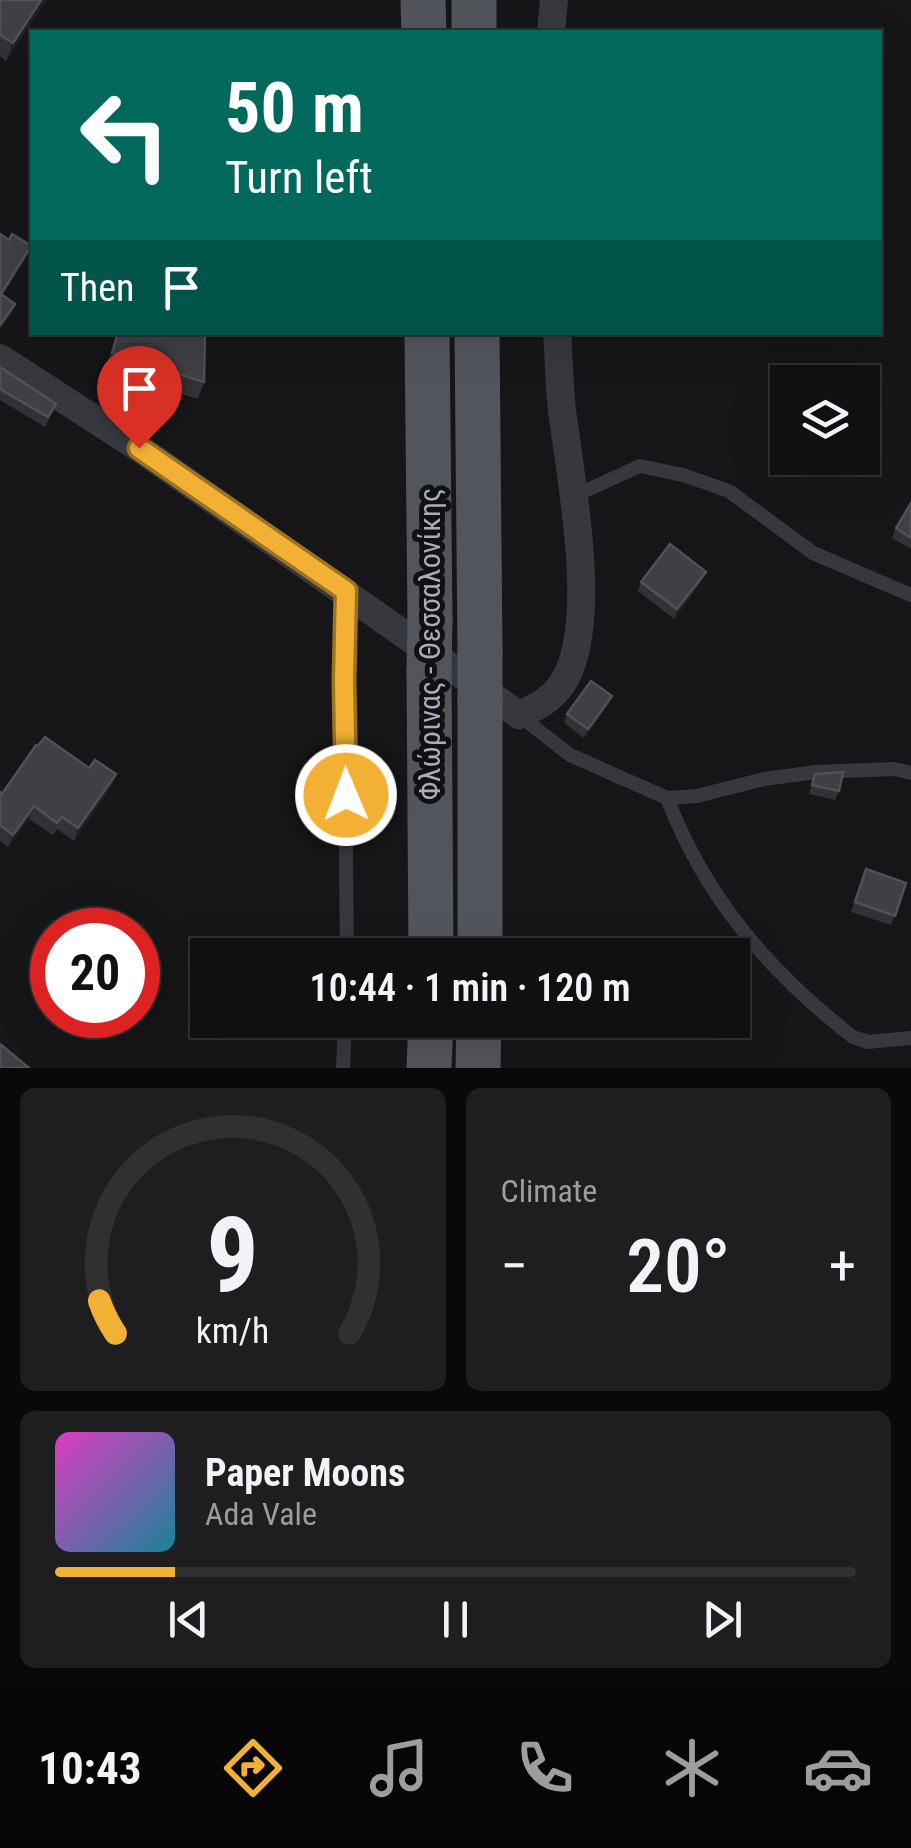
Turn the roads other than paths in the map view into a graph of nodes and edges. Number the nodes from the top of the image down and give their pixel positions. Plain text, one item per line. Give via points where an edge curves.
1 (424, 0) edge
2 (474, 0) edge
3 (554, 0) edge
4 (424, 30) edge
5 (474, 30) edge
6 (552, 30) edge
7 (427, 335) edge
8 (477, 335) edge
9 (558, 335) edge
10 (0, 358) edge
11 (573, 496) junction
12 (346, 591) junction
13 (911, 595) edge
14 (500, 708) junction
15 (911, 773) edge
16 (667, 798) junction
17 (348, 938) edge
18 (431, 938) edge
19 (481, 938) edge
20 (345, 1038) edge
21 (430, 1038) edge
22 (479, 1038) edge
23 (911, 1038) edge
24 (344, 1068) edge
25 (429, 1068) edge
26 (478, 1068) edge

1 - 4 main road
2 - 5 main road
3 - 6 street
7 - 18 main road, Φλώρινας - Θεσσαλονίκης, bridge
8 - 14 main road, Φλώρινας - Θεσσαλονίκης, bridge via 480,651
9 - 11 street
10 - 12 street
11 - 13 lane via 640,466 683,475 729,490 814,554
11 - 14 street via 583,574 564,682 544,704
12 - 14 street
12 - 17 lane
14 - 16 lane via 570,754
14 - 19 main road, Φλώρινας - Θεσσαλονίκης
15 - 16 lane via 816,772
16 - 23 lane via 708,887 784,974 852,1038
20 - 24 lane
21 - 25 main road
22 - 26 main road

